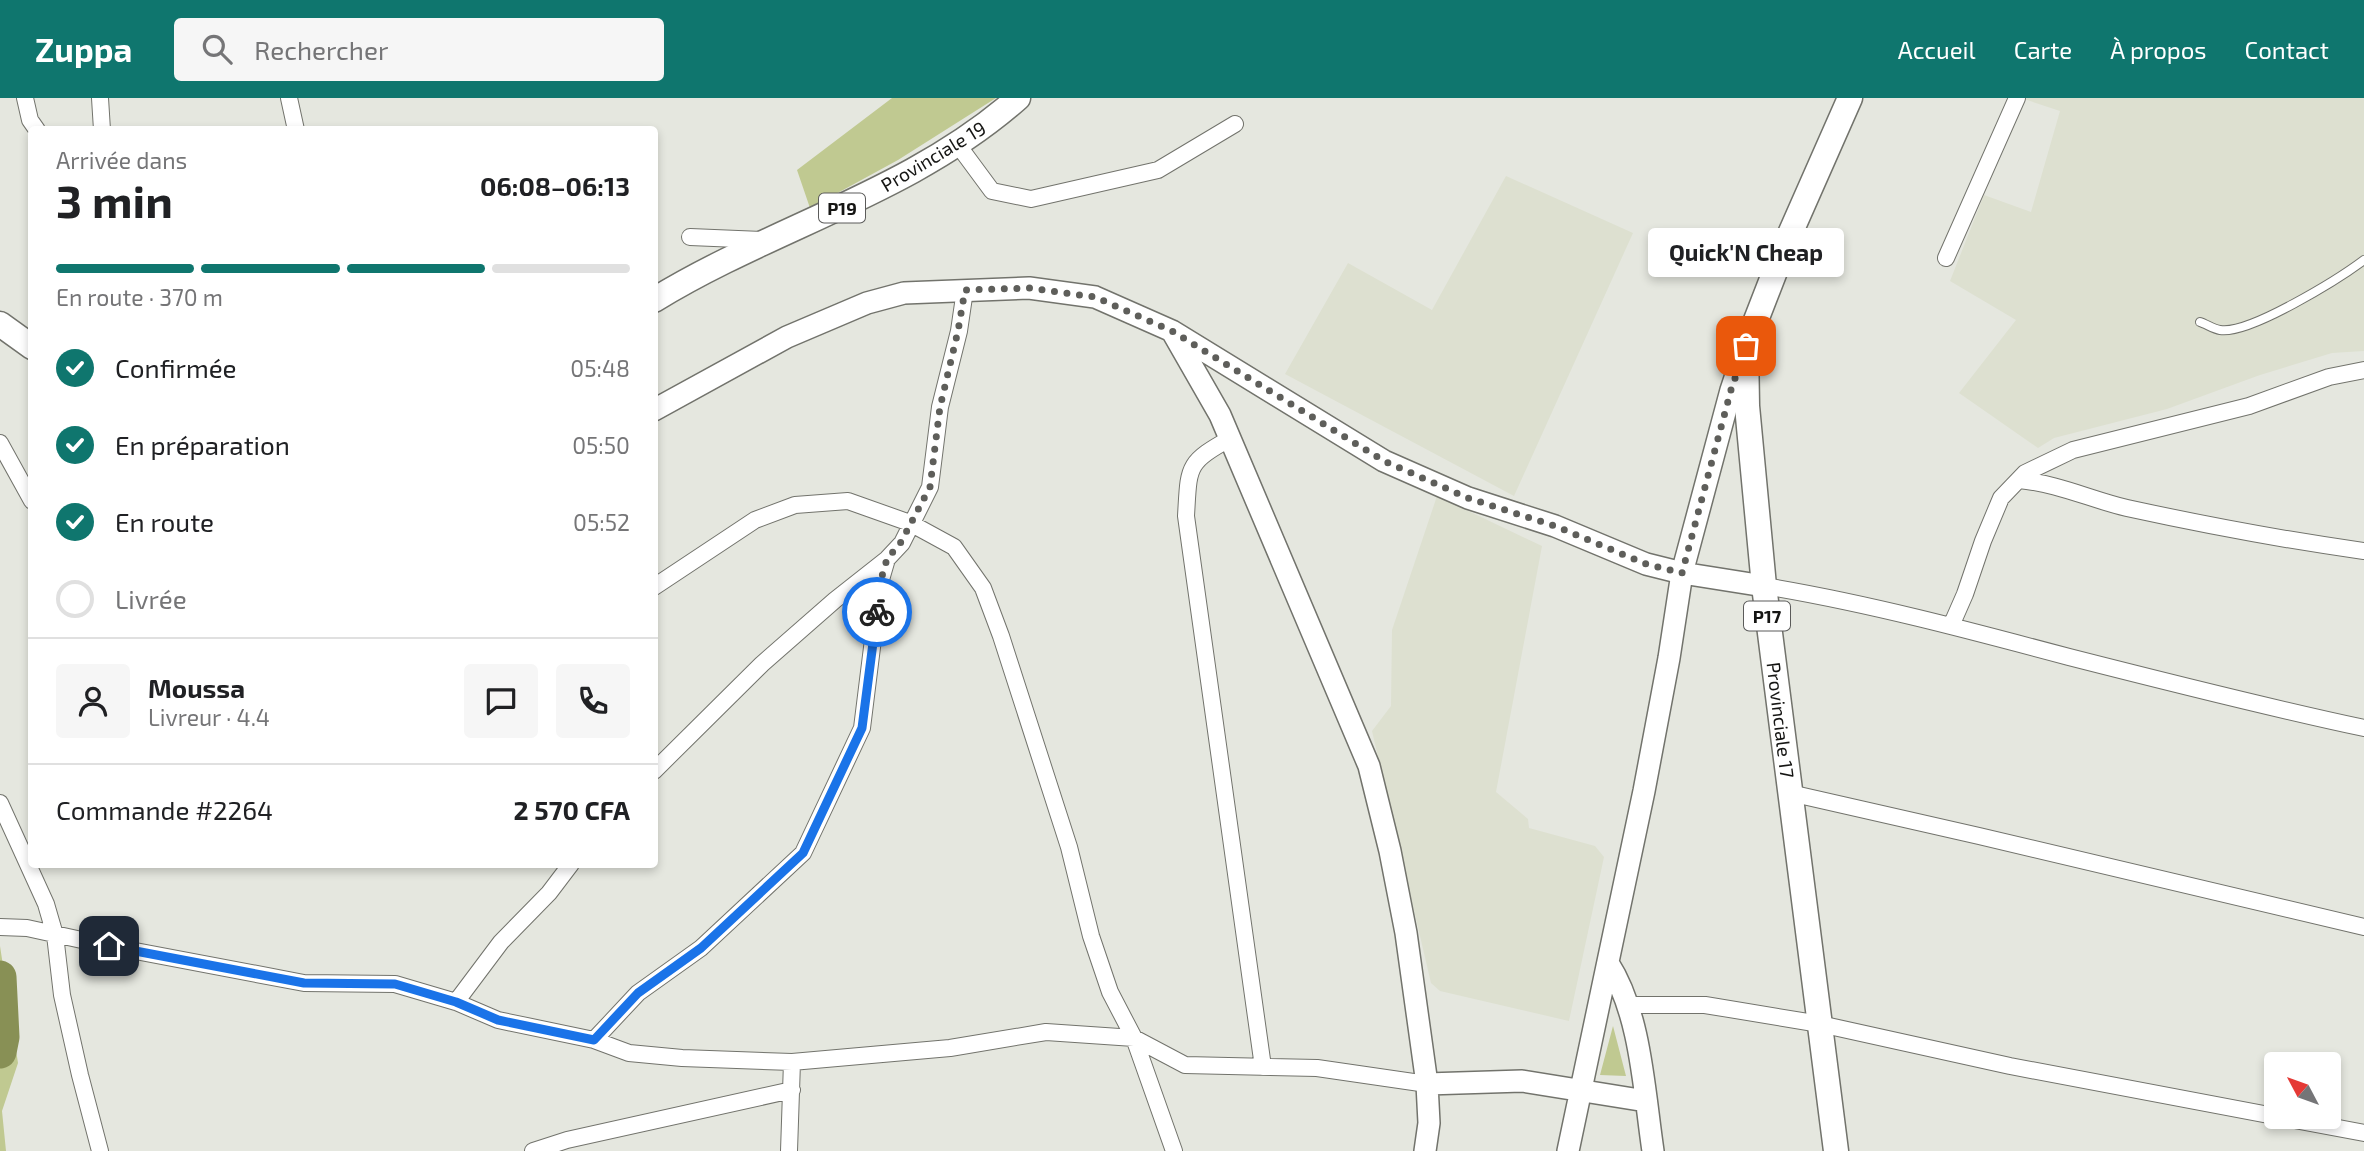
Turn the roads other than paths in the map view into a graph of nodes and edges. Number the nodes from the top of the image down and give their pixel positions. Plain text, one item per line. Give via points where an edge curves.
1 (24, 98) edge
2 (100, 98) edge
3 (289, 98) edge
4 (1018, 98) edge
5 (1850, 98) edge
6 (2017, 98) edge
7 (1235, 124) dead end
8 (34, 126) edge
9 (102, 126) edge
10 (295, 126) edge
11 (958, 145) junction
12 (690, 237) dead end
13 (771, 240) junction
14 (1946, 258) dead end
15 (2364, 260) edge
16 (965, 290) junction
17 (658, 297) edge
18 (2200, 322) dead end
19 (0, 324) edge
20 (1172, 331) junction
21 (28, 344) edge
22 (1746, 346) junction
23 (2364, 370) edge
24 (658, 408) edge
25 (1231, 438) junction
26 (0, 443) edge
27 (2019, 480) junction
28 (28, 494) edge
29 (910, 523) junction
30 (2364, 551) edge
31 (887, 559) junction
32 (1682, 573) junction
33 (658, 584) edge
34 (1764, 586) junction
35 (1951, 626) junction
36 (2364, 727) edge
37 (658, 767) edge
38 (1790, 793) junction
39 (0, 803) edge
40 (28, 864) edge
41 (30, 868) edge
42 (569, 868) edge
43 (2, 927) edge
44 (2364, 928) edge
45 (55, 935) junction
46 (1608, 963) junction
47 (456, 1002) junction
48 (1627, 1005) junction
49 (1820, 1024) junction
50 (1134, 1038) junction
51 (594, 1040) junction
52 (792, 1062) junction
53 (1263, 1067) junction
54 (1427, 1084) junction
55 (1581, 1089) junction
56 (792, 1090) junction
57 (1646, 1101) junction
58 (2364, 1133) edge
59 (100, 1151) edge
60 (533, 1151) edge
61 (789, 1151) edge
62 (1174, 1151) edge
63 (1425, 1151) edge
64 (1568, 1151) edge
65 (1653, 1151) edge
66 (1836, 1151) edge

1 - 8 street
2 - 9 street
3 - 10 street
4 - 11 main road, Provinciale 19 / P19
5 - 22 main road, Provinciale 17 / P17
6 - 14 street
7 - 11 street via 1158,170 1031,199 992,191
11 - 13 main road, Provinciale 19 / P19 via 870,194
12 - 13 street
13 - 17 main road, Provinciale 19 / P19
15 - 18 lane via 2321,289 2238,329 2220,330
16 - 20 street via 1029,288 1095,297
16 - 24 street via 904,293 867,303 787,337
16 - 29 street via 940,407 930,487
19 - 21 main road
20 - 25 street
20 - 32 street via 1384,461 1468,498
22 - 32 street
22 - 34 main road, Provinciale 17 / P17
23 - 27 street via 2329,376 2249,406 2073,450
25 - 53 street via 1194,462 1186,516
25 - 54 street via 1369,766 1406,933
26 - 28 street
27 - 30 street via 2047,482 2124,507
27 - 35 street via 2001,498
29 - 31 street
29 - 33 street via 848,501 795,505 755,520
29 - 50 street via 954,547 983,587 1069,847 1110,992
31 - 37 street via 762,664
31 - 51 street via 862,728 803,853 701,948 638,993
32 - 34 street
32 - 46 street via 1667,671
34 - 35 street
34 - 38 main road, Provinciale 17 / P17
35 - 36 street
38 - 44 street
38 - 49 main road, Provinciale 17 / P17
39 - 40 street
41 - 45 street
42 - 47 street via 501,942
43 - 45 street
45 - 47 street via 304,983 395,984
45 - 59 street via 62,995
46 - 48 street via 1621,983
46 - 55 street
47 - 51 street via 498,1020
48 - 49 street via 1705,1006
48 - 57 street
49 - 58 street via 2010,1066
49 - 66 main road, Provinciale 17 / P17
50 - 52 street via 1046,1032 950,1048
50 - 53 street via 1185,1065
50 - 62 street
51 - 52 street via 629,1052 682,1058
52 - 56 street
53 - 54 street via 1317,1068
54 - 55 street via 1522,1081
54 - 63 street
55 - 57 street
55 - 64 street
56 - 60 street
56 - 61 street
57 - 65 street

